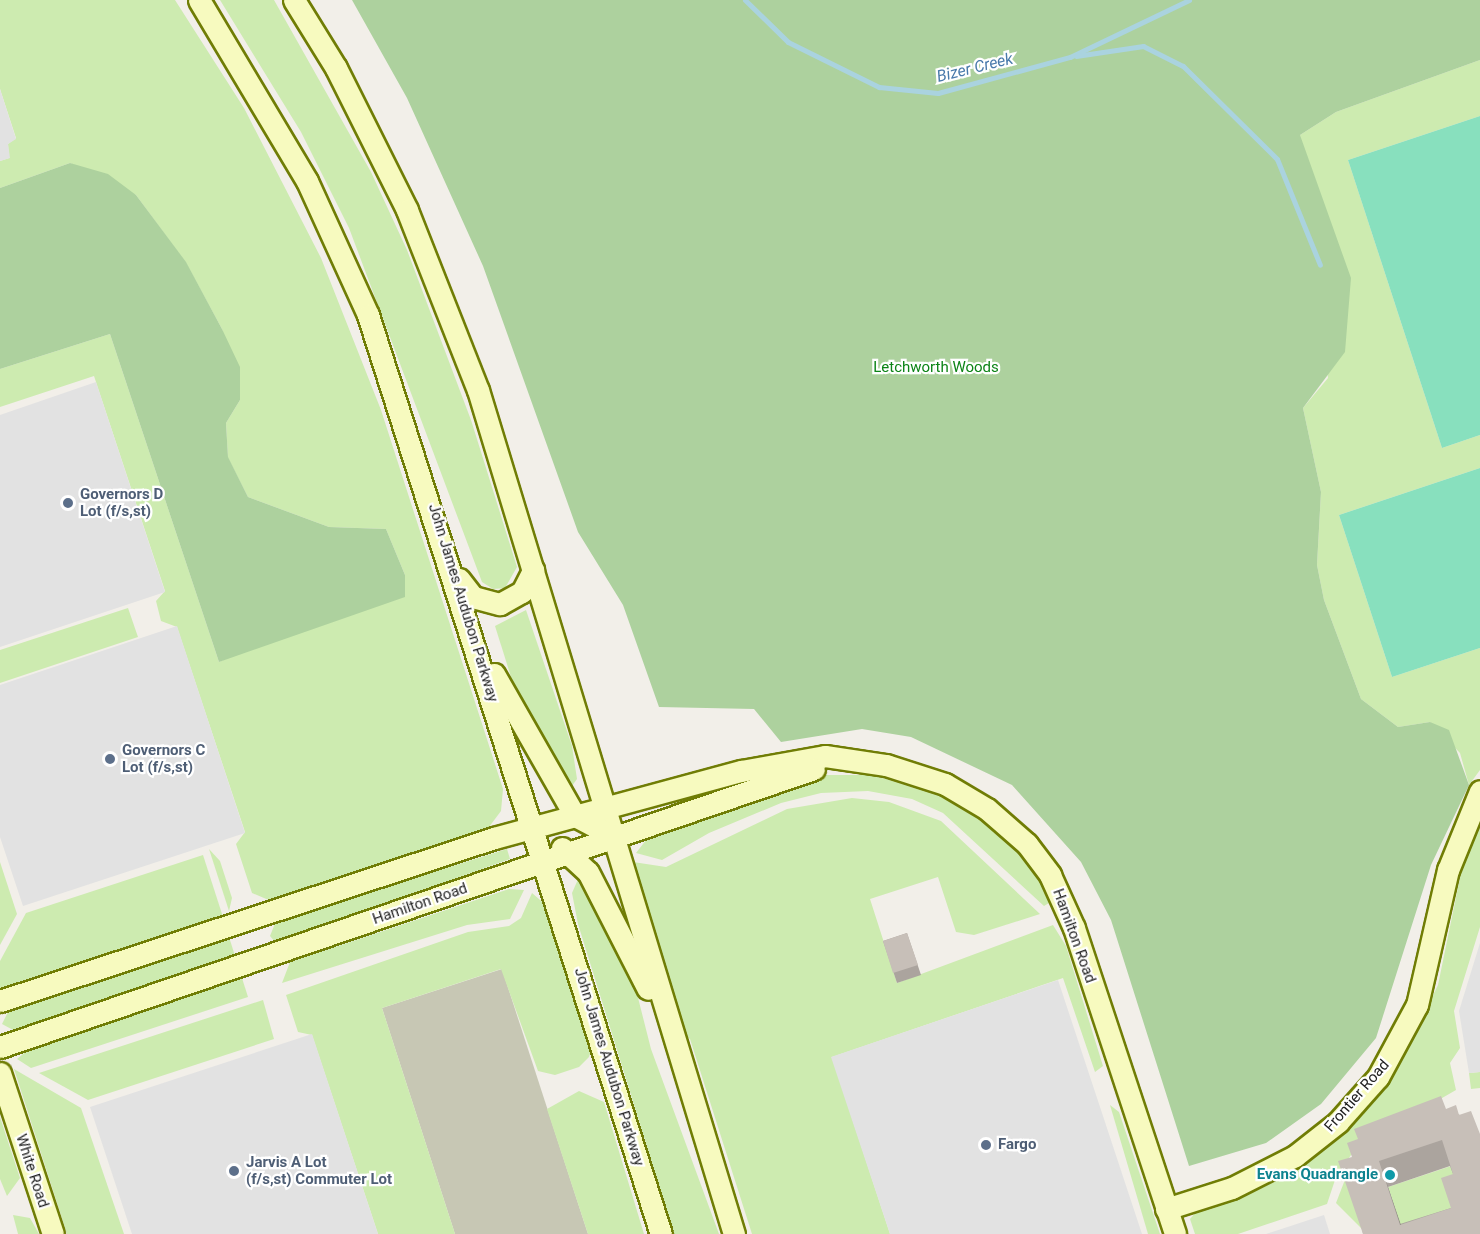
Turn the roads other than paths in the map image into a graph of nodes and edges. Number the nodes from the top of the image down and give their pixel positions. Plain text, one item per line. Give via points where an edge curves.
1 (200, 0) edge
2 (294, 0) edge
3 (448, 557) junction
4 (534, 570) junction
5 (474, 640) junction
6 (840, 761) junction
7 (1480, 791) edge
8 (607, 808) junction
9 (575, 816) junction
10 (534, 828) junction
11 (615, 837) junction
12 (570, 854) junction
13 (546, 862) junction
14 (0, 1002) edge
15 (673, 1040) junction
16 (0, 1047) edge
17 (0, 1073) edge
18 (1166, 1209) junction
19 (53, 1234) edge
20 (661, 1234) edge
21 (734, 1234) edge
22 (1175, 1234) edge

1 - 3 main road, John James Audubon Parkway via 274,121 337,243 395,387
2 - 4 main road via 336,68 407,210 478,390
3 - 4 main road via 464,589 482,602 512,601
3 - 5 main road, John James Audubon Parkway
4 - 8 main road
5 - 9 main road
5 - 10 main road, John James Audubon Parkway
6 - 8 main road, Hamilton Road via 825,756 780,762
6 - 11 main road, Hamilton Road
6 - 18 main road, Hamilton Road via 886,765 945,784 1003,820 1038,858 1074,928
7 - 18 main road, Frontier Road via 1448,870 1417,1005 1378,1077 1338,1122 1295,1156 1232,1188
8 - 9 main road, Hamilton Road
8 - 11 main road
9 - 10 main road, Hamilton Road
9 - 11 main road
10 - 12 main road
10 - 13 main road, John James Audubon Parkway
10 - 14 main road, Hamilton Road
11 - 12 main road, Hamilton Road
11 - 15 main road
12 - 13 main road, Hamilton Road
12 - 15 main road via 588,872
13 - 16 main road, Hamilton Road
13 - 20 main road, John James Audubon Parkway
15 - 21 main road
17 - 19 main road, White Road
18 - 22 main road, Hamilton Road

